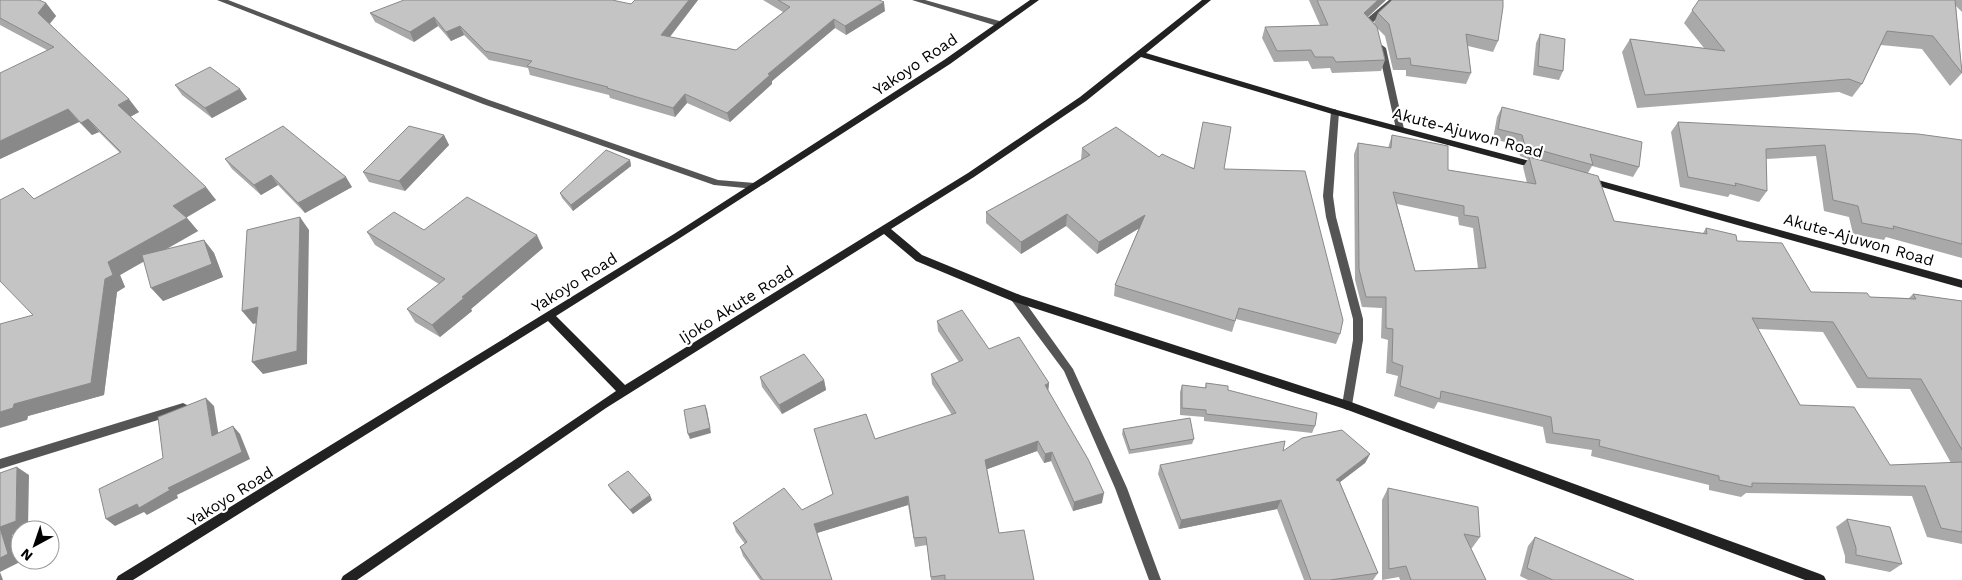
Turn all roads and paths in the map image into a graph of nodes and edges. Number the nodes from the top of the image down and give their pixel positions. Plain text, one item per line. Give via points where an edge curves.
1 (221, 0) edge
2 (916, 0) edge
3 (1036, 0) edge
4 (1207, 0) edge
5 (1394, 0) edge
6 (1000, 24) junction
7 (1140, 54) junction
8 (1335, 112) junction
9 (1400, 130) junction
10 (1544, 168) edge
11 (1573, 176) edge
12 (755, 186) junction
13 (884, 229) junction
14 (1962, 284) edge
15 (1016, 298) junction
16 (549, 315) junction
17 (625, 392) junction
18 (198, 403) edge
19 (1347, 405) junction
20 (0, 464) edge
21 (122, 580) edge
22 (347, 580) edge
23 (1155, 580) edge
24 (1820, 580) edge

1 - 12 street via 486,102 717,183
2 - 6 street
3 - 6 main road, Yakoyo Road
4 - 7 main road
5 - 9 street via 1366,24 1379,36
6 - 12 main road, Yakoyo Road
7 - 8 main road, Akute-Ajuwon Road
7 - 13 main road, Ijoko Akute Road via 1083,99
8 - 9 main road, Akute-Ajuwon Road
8 - 19 street via 1328,196 1330,217 1358,319 1358,340
9 - 10 main road, Akute-Ajuwon Road
11 - 14 main road, Akute-Ajuwon Road
12 - 16 main road, Yakoyo Road
13 - 15 main road via 919,258
13 - 17 main road, Ijoko Akute Road
15 - 19 main road
15 - 23 street via 1068,369 1121,488
16 - 17 main road
16 - 21 main road, Yakoyo Road
17 - 22 main road, Ijoko Akute Road
18 - 20 street
19 - 24 main road

